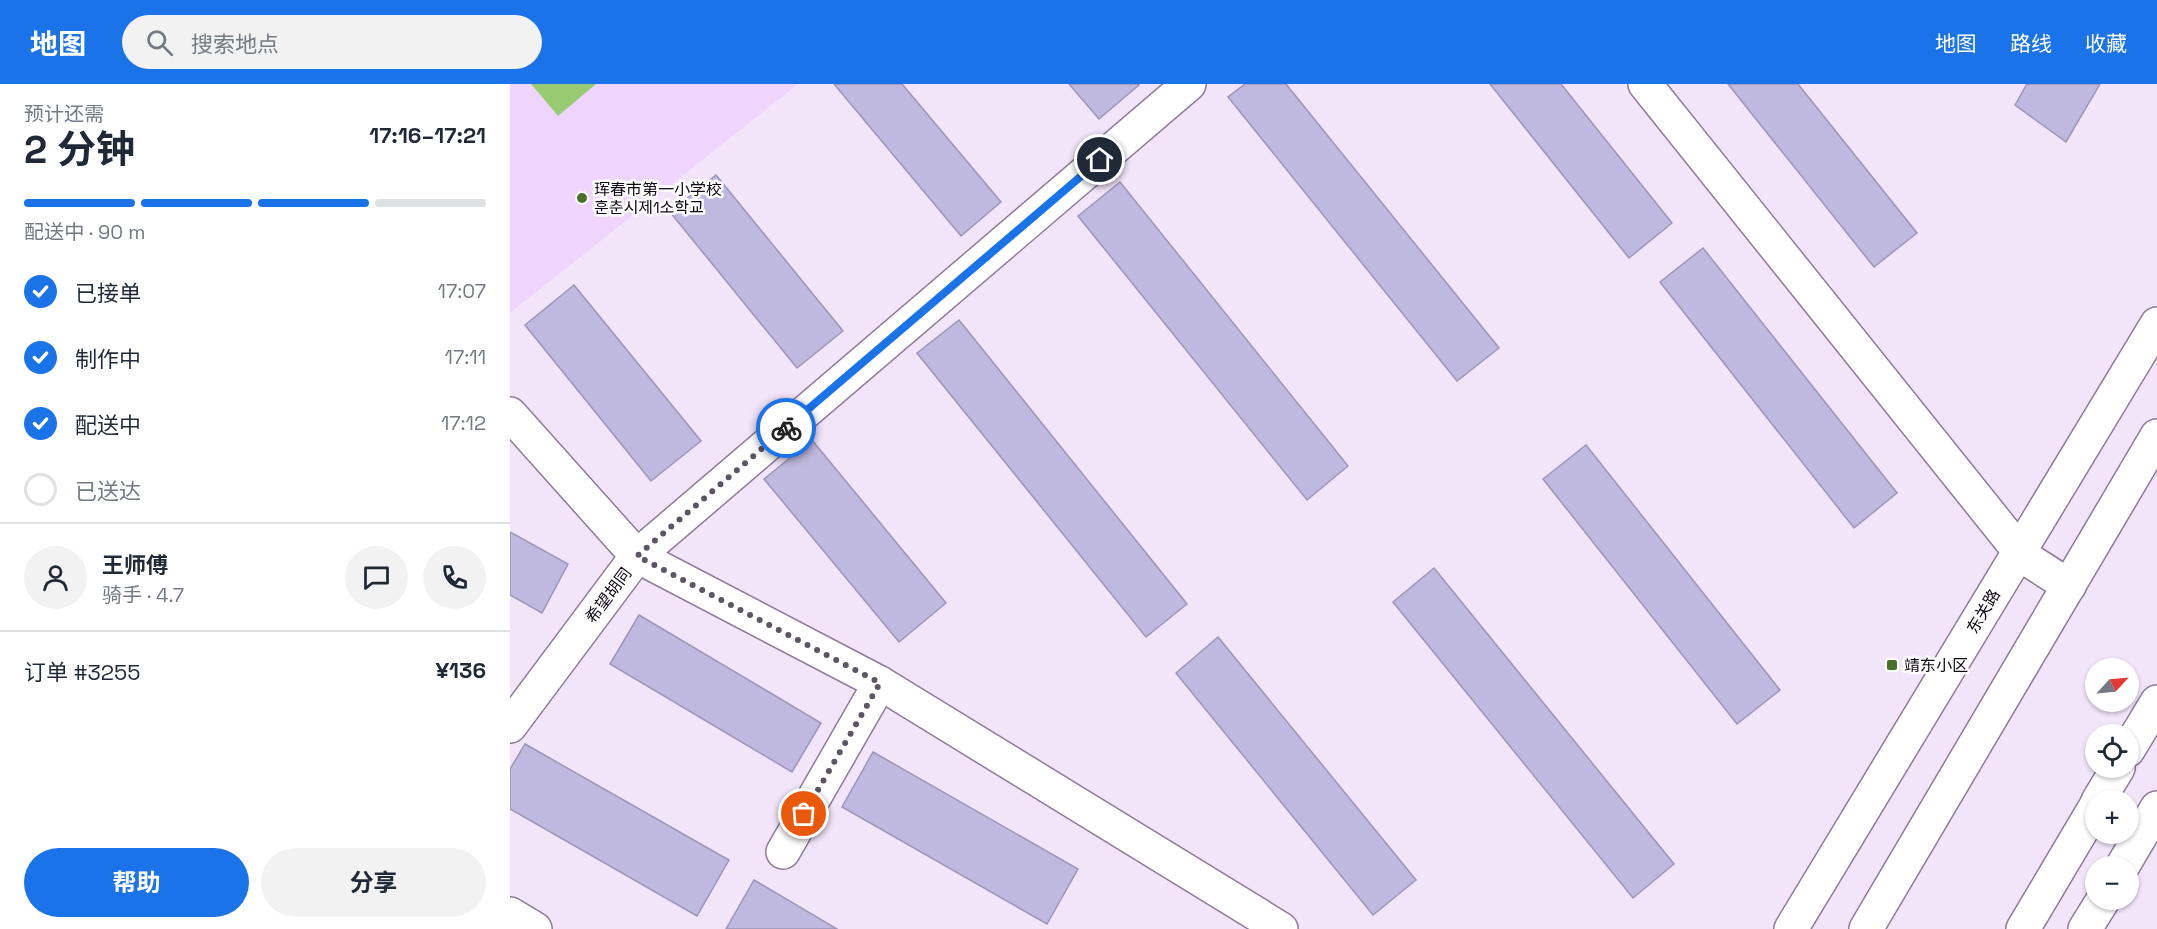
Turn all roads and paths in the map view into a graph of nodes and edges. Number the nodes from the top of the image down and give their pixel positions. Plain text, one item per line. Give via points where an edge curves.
1 (1189, 84) edge
2 (1645, 84) edge
3 (2157, 324) edge
4 (510, 414) edge
5 (2157, 436) edge
6 (2157, 456) edge
7 (2123, 494) junction
8 (2020, 551) junction
9 (637, 556) junction
10 (2069, 586) junction
11 (880, 683) junction
12 (2157, 702) edge
13 (510, 726) edge
14 (2139, 732) edge
15 (2157, 808) edge
16 (2085, 825) edge
17 (783, 852) dead end
18 (2129, 856) edge
19 (2097, 910) edge
20 (510, 914) edge
21 (535, 929) edge
22 (1281, 929) edge
23 (1791, 929) edge
24 (1866, 929) edge
25 (2023, 929) edge
26 (2085, 929) edge

1 - 9 street, 希望胡同
2 - 8 street
3 - 8 street, 东关路
4 - 9 street
5 - 7 street
6 - 7 street
7 - 10 street
8 - 10 street
8 - 23 street, 东关路
9 - 11 street
9 - 13 street, 希望胡同
10 - 24 street
11 - 17 street
11 - 22 street
12 - 14 street
15 - 18 street
16 - 25 street
19 - 26 street
20 - 21 street

